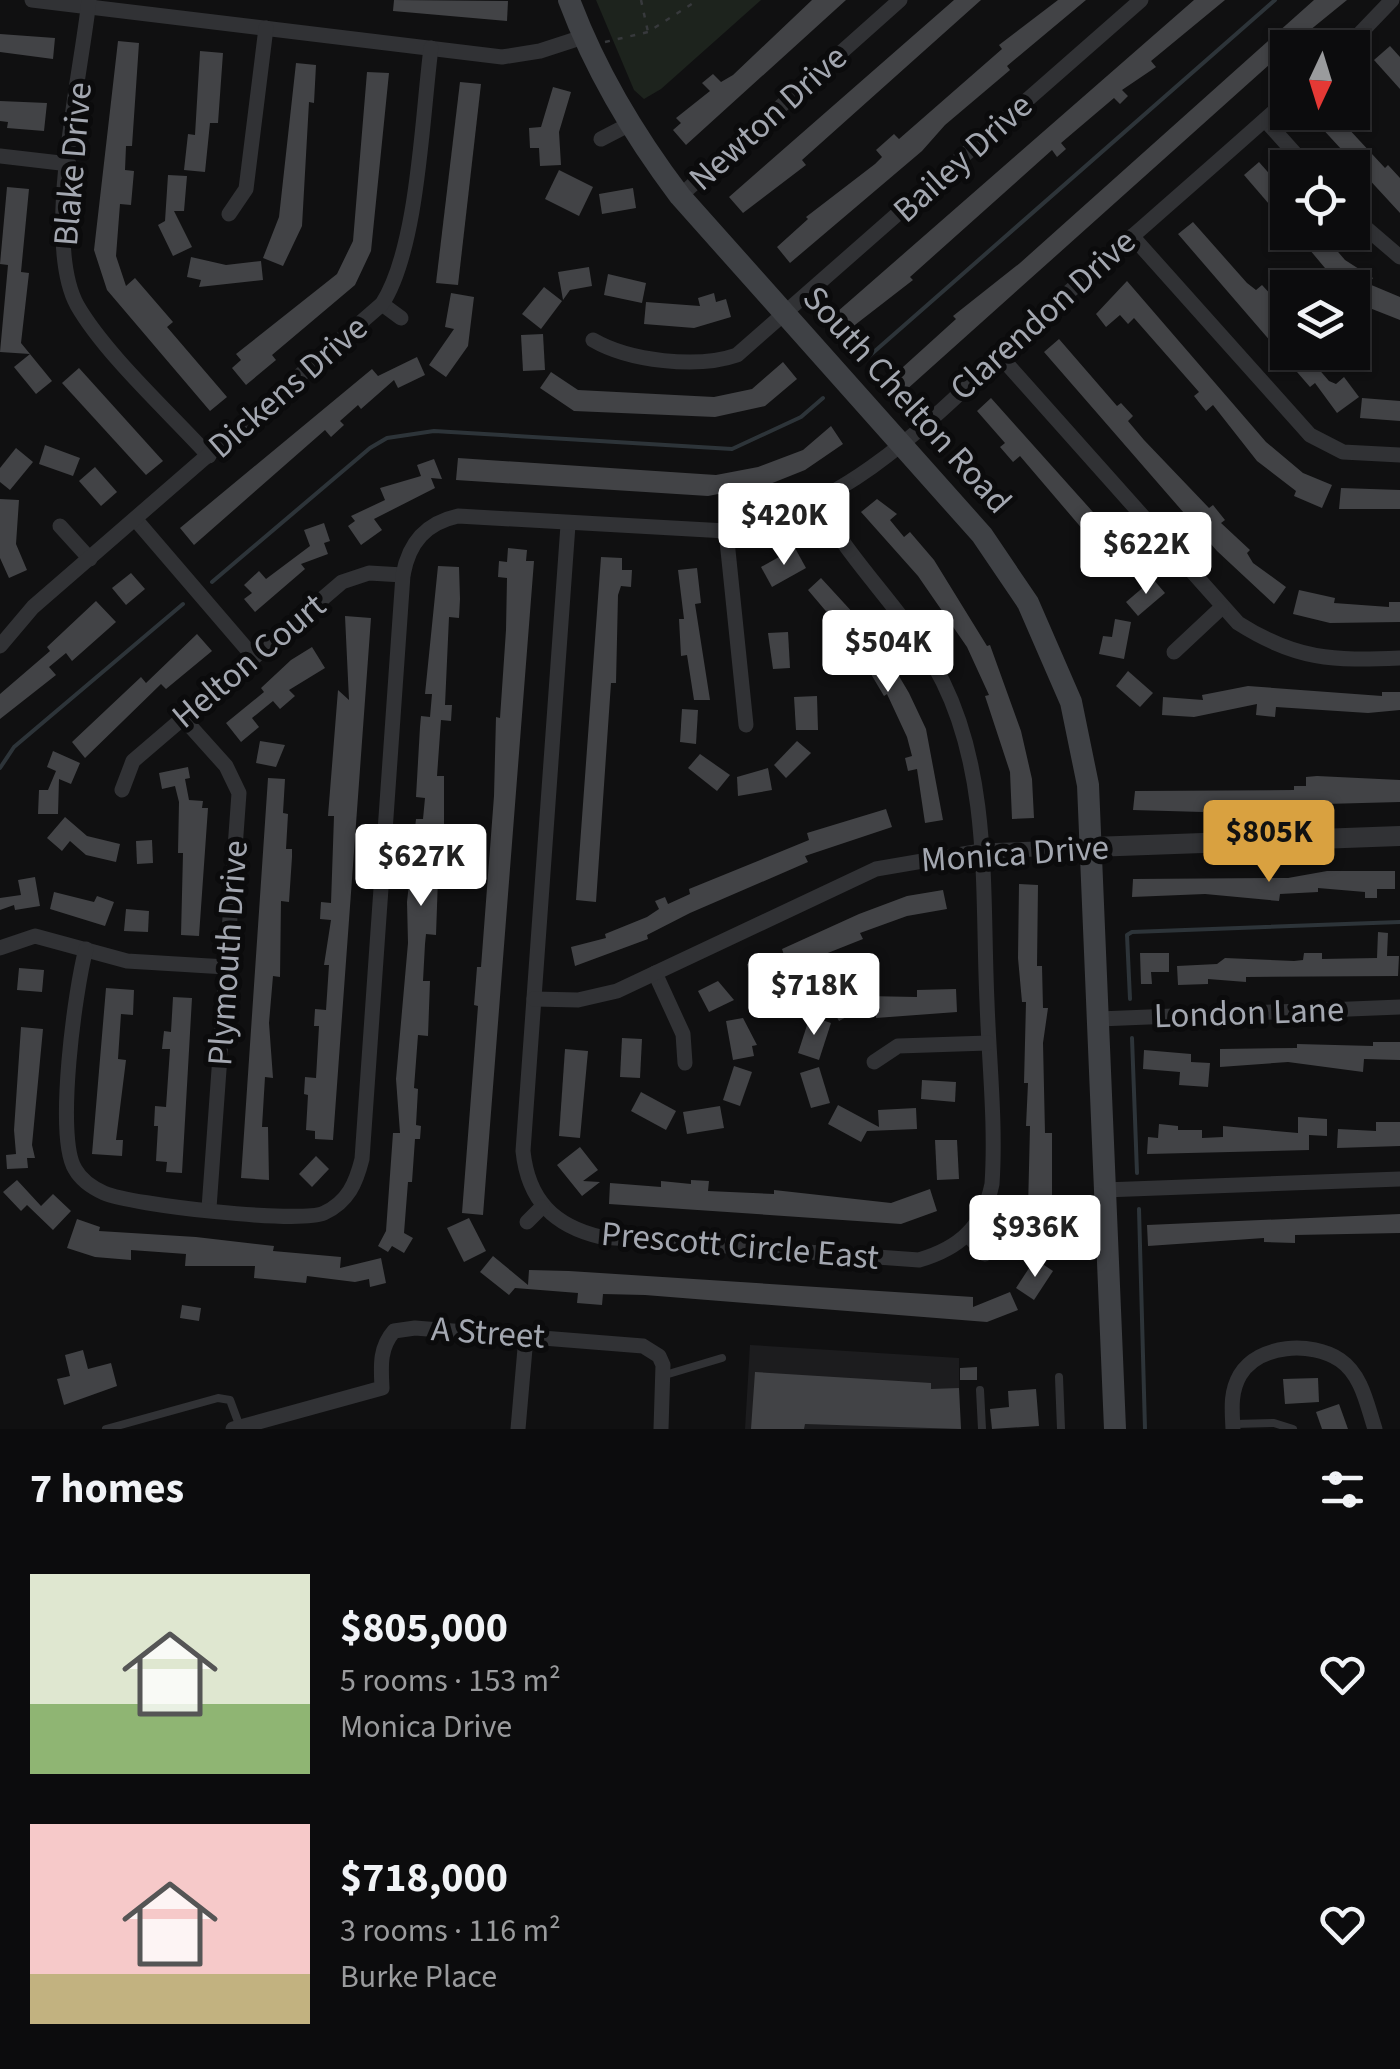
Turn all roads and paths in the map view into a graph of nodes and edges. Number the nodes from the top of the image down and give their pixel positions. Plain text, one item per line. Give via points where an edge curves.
1 (32, 0) edge
2 (569, 0) edge
3 (642, 0) edge
4 (698, 0) edge
5 (900, 0) edge
6 (1141, 0) edge
7 (89, 3) edge
8 (1394, 4) edge
9 (266, 28) junction
10 (1366, 30) edge
11 (648, 32) junction
12 (585, 42) junction
13 (432, 48) junction
14 (1270, 115) edge
15 (1264, 120) junction
16 (628, 125) junction
17 (602, 139) dead end
18 (1292, 150) edge
19 (0, 156) edge
20 (69, 164) junction
21 (680, 196) junction
22 (230, 214) dead end
23 (1370, 231) edge
24 (1132, 236) junction
25 (1400, 257) edge
26 (382, 304) junction
27 (786, 316) junction
28 (401, 318) dead end
29 (87, 320) junction
30 (71, 333) dead end
31 (593, 340) dead end
32 (998, 355) junction
33 (900, 444) junction
34 (1400, 454) edge
35 (209, 456) junction
36 (818, 502) junction
37 (136, 520) junction
38 (568, 525) junction
39 (60, 526) dead end
40 (726, 531) junction
41 (90, 559) junction
42 (403, 575) junction
43 (1222, 608) junction
44 (0, 646) edge
45 (1174, 652) dead end
46 (252, 655) junction
47 (1400, 658) edge
48 (182, 717) junction
49 (746, 725) dead end
50 (122, 790) dead end
51 (1400, 836) edge
52 (1092, 848) junction
53 (981, 851) junction
54 (0, 948) edge
55 (86, 949) junction
56 (226, 967) junction
57 (655, 973) junction
58 (534, 999) junction
59 (1400, 1007) edge
60 (1099, 1019) junction
61 (988, 1043) junction
62 (874, 1062) dead end
63 (685, 1063) dead end
64 (1400, 1179) edge
65 (1104, 1190) junction
66 (340, 1203) junction
67 (542, 1207) junction
68 (209, 1208) junction
69 (352, 1218) dead end
70 (527, 1222) dead end
71 (968, 1235) junction
72 (984, 1254) dead end
73 (526, 1336) junction
74 (722, 1358) dead end
75 (664, 1375) junction
76 (1060, 1377) dead end
77 (980, 1390) dead end
78 (1232, 1427) edge
79 (1372, 1427) edge
80 (237, 1428) edge
81 (106, 1429) edge
82 (518, 1429) edge
83 (661, 1429) edge
84 (982, 1429) edge
85 (1062, 1429) edge
86 (1115, 1429) edge
87 (1293, 1429) edge

1 - 7 street
2 - 12 main road, South Chelton Road
3 - 11 path
4 - 11 path
5 - 21 street, Newton Drive
6 - 27 street, Bailey Drive
7 - 9 street
7 - 20 street, Blake Drive
8 - 10 street
9 - 13 street
9 - 22 street via 246,189
11 - 12 path
12 - 13 street via 521,56
12 - 16 main road, South Chelton Road
13 - 26 street, Dickens Drive via 404,249
14 - 15 street, Clarendon Drive
15 - 18 street
15 - 24 street, Clarendon Drive
16 - 17 street
16 - 21 main road, South Chelton Road
19 - 20 street
20 - 29 street, Blake Drive via 64,265
21 - 27 main road, South Chelton Road
23 - 25 street
24 - 32 street, Clarendon Drive
24 - 34 street via 1310,435 1343,452
26 - 28 street
26 - 35 street, Dickens Drive
27 - 31 street, Bailey Drive via 737,355 712,361 616,354
27 - 33 main road, South Chelton Road
29 - 30 street
29 - 35 street, Blake Drive
32 - 33 street, Clarendon Drive
32 - 43 street
33 - 36 street, Clarendon Drive
33 - 52 main road, South Chelton Road via 982,535 1044,634 1082,749
35 - 37 street, Dickens Drive
36 - 40 street, Clarendon Drive
36 - 53 street via 846,550 912,626 945,685 969,757
37 - 41 street, Dickens Drive
37 - 46 street
38 - 40 street, Clarendon Drive
38 - 42 street, Clarendon Drive via 480,516 440,520 413,543
38 - 58 street
39 - 41 street
40 - 49 street
41 - 44 street, Dickens Drive via 33,607
42 - 46 street, Helton Court via 369,573 342,582
42 - 66 street, Clarendon Drive via 362,1159
43 - 45 street
43 - 47 street via 1297,654
46 - 48 street, Helton Court
48 - 50 street, Helton Court via 134,761
48 - 56 street, Plymouth Drive via 226,766 239,793
51 - 52 street, Monica Drive
52 - 53 street, Monica Drive
52 - 60 main road, South Chelton Road
53 - 57 street, Monica Drive via 876,868
53 - 61 street
54 - 55 street via 35,936
55 - 56 street via 127,962
55 - 68 street via 76,985 66,1145 71,1161 102,1192
56 - 68 street, Plymouth Drive
57 - 58 street, Monica Drive via 596,998
57 - 63 street via 683,1034
58 - 67 street via 523,1151 530,1189
59 - 60 street, London Lane
60 - 65 main road, South Chelton Road
61 - 62 street via 898,1046
61 - 71 street via 992,1184
64 - 65 street
65 - 86 main road, South Chelton Road
66 - 68 street via 296,1220
66 - 69 street
67 - 70 street
67 - 71 street, Prescott Circle East via 582,1233 602,1237 888,1258 931,1256
71 - 72 street
73 - 75 street, A Street via 643,1346 658,1356
73 - 80 street, A Street via 394,1331 383,1349 382,1388
73 - 82 street
74 - 75 lane
75 - 83 street
76 - 85 lane
77 - 84 lane
78 - 79 street via 1241,1373 1265,1354 1293,1348 1340,1360 1360,1384
78 - 87 lane via 1274,1423
80 - 81 lane via 230,1400 218,1398

